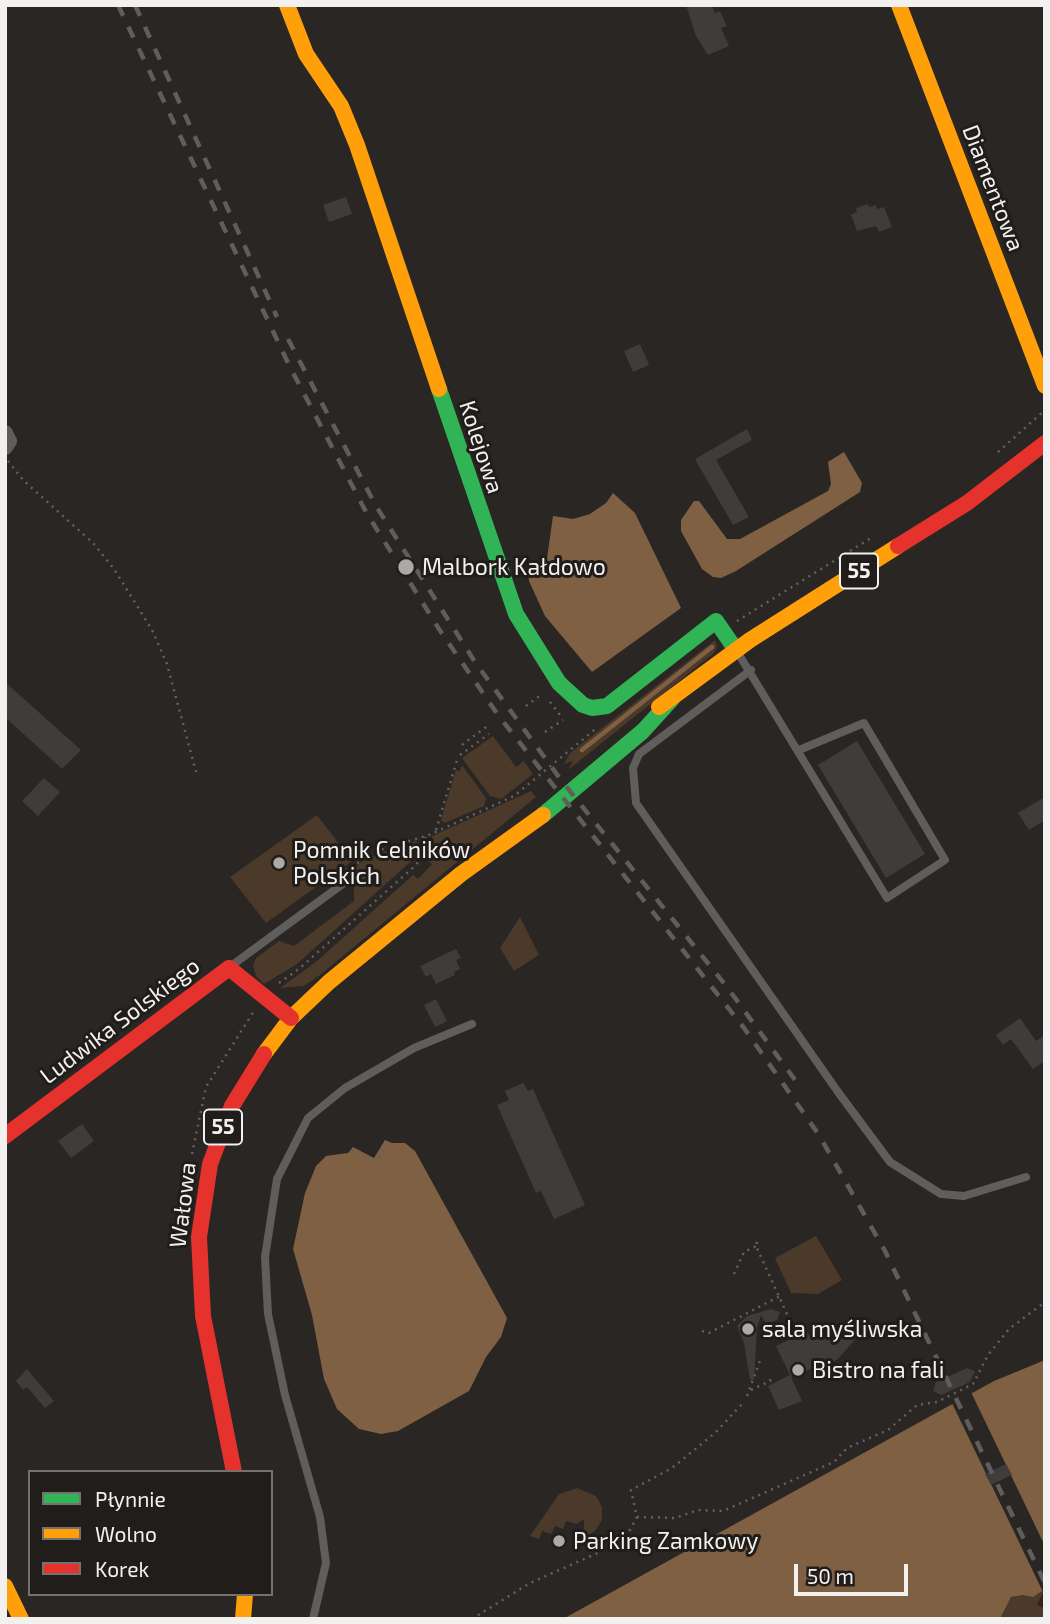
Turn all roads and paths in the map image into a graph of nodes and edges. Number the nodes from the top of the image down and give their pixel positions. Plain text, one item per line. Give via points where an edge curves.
1 (287, 5) edge
2 (899, 5) edge
3 (1045, 386) edge
4 (5, 433) edge
5 (1045, 443) edge
6 (5, 447) edge
7 (5, 459) edge
8 (736, 650) junction
9 (751, 670) junction
10 (541, 695) dead end
11 (546, 696) dead end
12 (526, 706) dead end
13 (560, 715) dead end
14 (563, 720) dead end
15 (486, 727) dead end
16 (545, 732) dead end
17 (489, 734) dead end
18 (462, 745) dead end
19 (799, 750) junction
20 (567, 752) dead end
21 (196, 772) dead end
22 (435, 832) junction
23 (344, 883) dead end
24 (229, 968) junction
25 (275, 985) dead end
26 (291, 1018) junction
27 (472, 1024) dead end
28 (5, 1136) edge
29 (388, 1142) dead end
30 (351, 1150) dead end
31 (1026, 1177) dead end
32 (461, 1236) dead end
33 (734, 1274) dead end
34 (486, 1283) dead end
35 (780, 1296) junction
36 (1045, 1302) edge
37 (702, 1331) dead end
38 (797, 1336) dead end
39 (761, 1358) dead end
40 (771, 1377) dead end
41 (751, 1390) junction
42 (747, 1396) dead end
43 (743, 1402) dead end
44 (234, 1470) edge
45 (636, 1517) junction
46 (5, 1586) edge
47 (245, 1596) edge
48 (22, 1619) edge
49 (243, 1619) edge
50 (313, 1619) edge
51 (472, 1619) edge

1 - 8 street, Kolejowa via 306,54 341,106 357,145 516,614 559,683 583,705 607,706 716,621
2 - 3 street, Diamentowa
4 - 6 street via 9,441
5 - 8 street, 55 via 967,503
7 - 21 path via 93,542 152,630 167,664
8 - 9 lane
8 - 26 street, Wałowa / 55 via 534,804 461,874
9 - 19 lane
9 - 31 lane via 639,754 633,768 636,803 890,1162 941,1194 964,1196
10 - 12 path
11 - 13 path
14 - 16 path
15 - 18 path
17 - 22 path via 459,756
19 - 19 lane via 887,898 945,860 864,723
20 - 22 path via 514,796
22 - 25 path via 425,836 426,850 416,865
23 - 24 lane
24 - 26 street
24 - 28 street, Ludwika Solskiego
26 - 44 street, Wałowa / 55 via 232,1106 210,1164 200,1214 203,1315
27 - 50 lane via 414,1048 345,1088 308,1118 277,1180 265,1257 268,1314 285,1395 320,1517 326,1563
29 - 30 path via 375,1164
32 - 34 path
33 - 35 path via 744,1252 757,1244
35 - 37 path via 709,1333
35 - 38 path
36 - 45 path via 1009,1329 988,1355 977,1380 937,1402 917,1405 888,1430 847,1448 834,1462 723,1511 698,1510 675,1518
39 - 41 path
40 - 41 path
41 - 42 path
43 - 45 path via 715,1433 672,1468 631,1490
45 - 51 path via 626,1537 609,1548 530,1583
46 - 48 street
47 - 49 street

